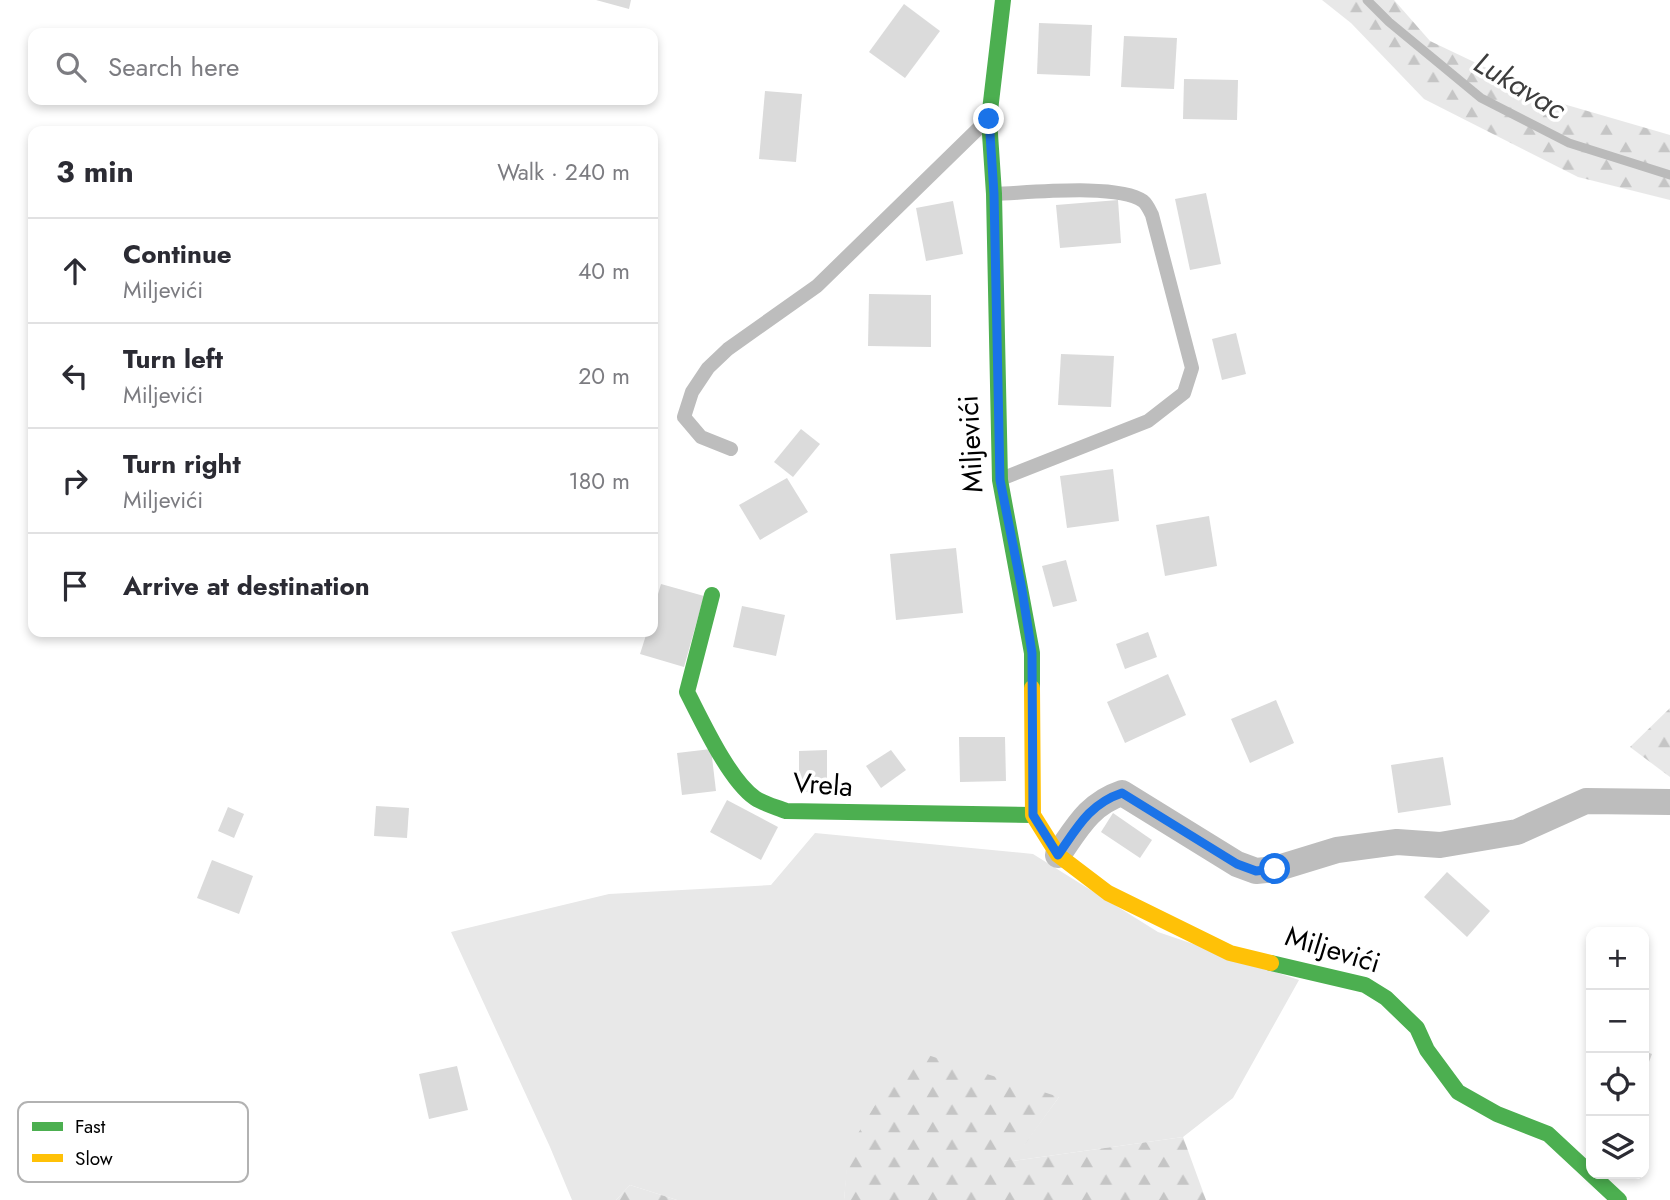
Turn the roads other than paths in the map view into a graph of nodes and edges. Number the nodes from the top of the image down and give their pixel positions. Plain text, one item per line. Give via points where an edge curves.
1 (981, 0) edge
2 (1001, 10) edge
3 (989, 119) junction
4 (994, 194) junction
5 (732, 449) dead end
6 (1000, 480) junction
7 (712, 595) dead end
8 (1670, 802) edge
9 (1033, 815) junction
10 (1058, 855) junction
11 (1619, 1200) edge

1 - 2 street, Miljevići
2 - 3 street, Miljevići
3 - 4 street, Miljevići
3 - 5 lane via 817,286 708,368 692,392 684,417 701,436
4 - 6 street, Miljevići
4 - 6 lane via 1100,191 1144,202 1152,215 1192,368 1184,393 1148,421
6 - 9 street, Miljevići via 1032,653
7 - 9 street, Vrela via 687,691 729,766 753,798 786,811
8 - 10 street via 1586,801 1517,832 1440,845 1396,842 1337,850 1256,871 1237,864 1122,793 1104,799 1081,821
9 - 10 street, Miljevići
10 - 11 street, Miljevići via 1108,893 1230,953 1365,985 1417,1028 1458,1092 1548,1134

